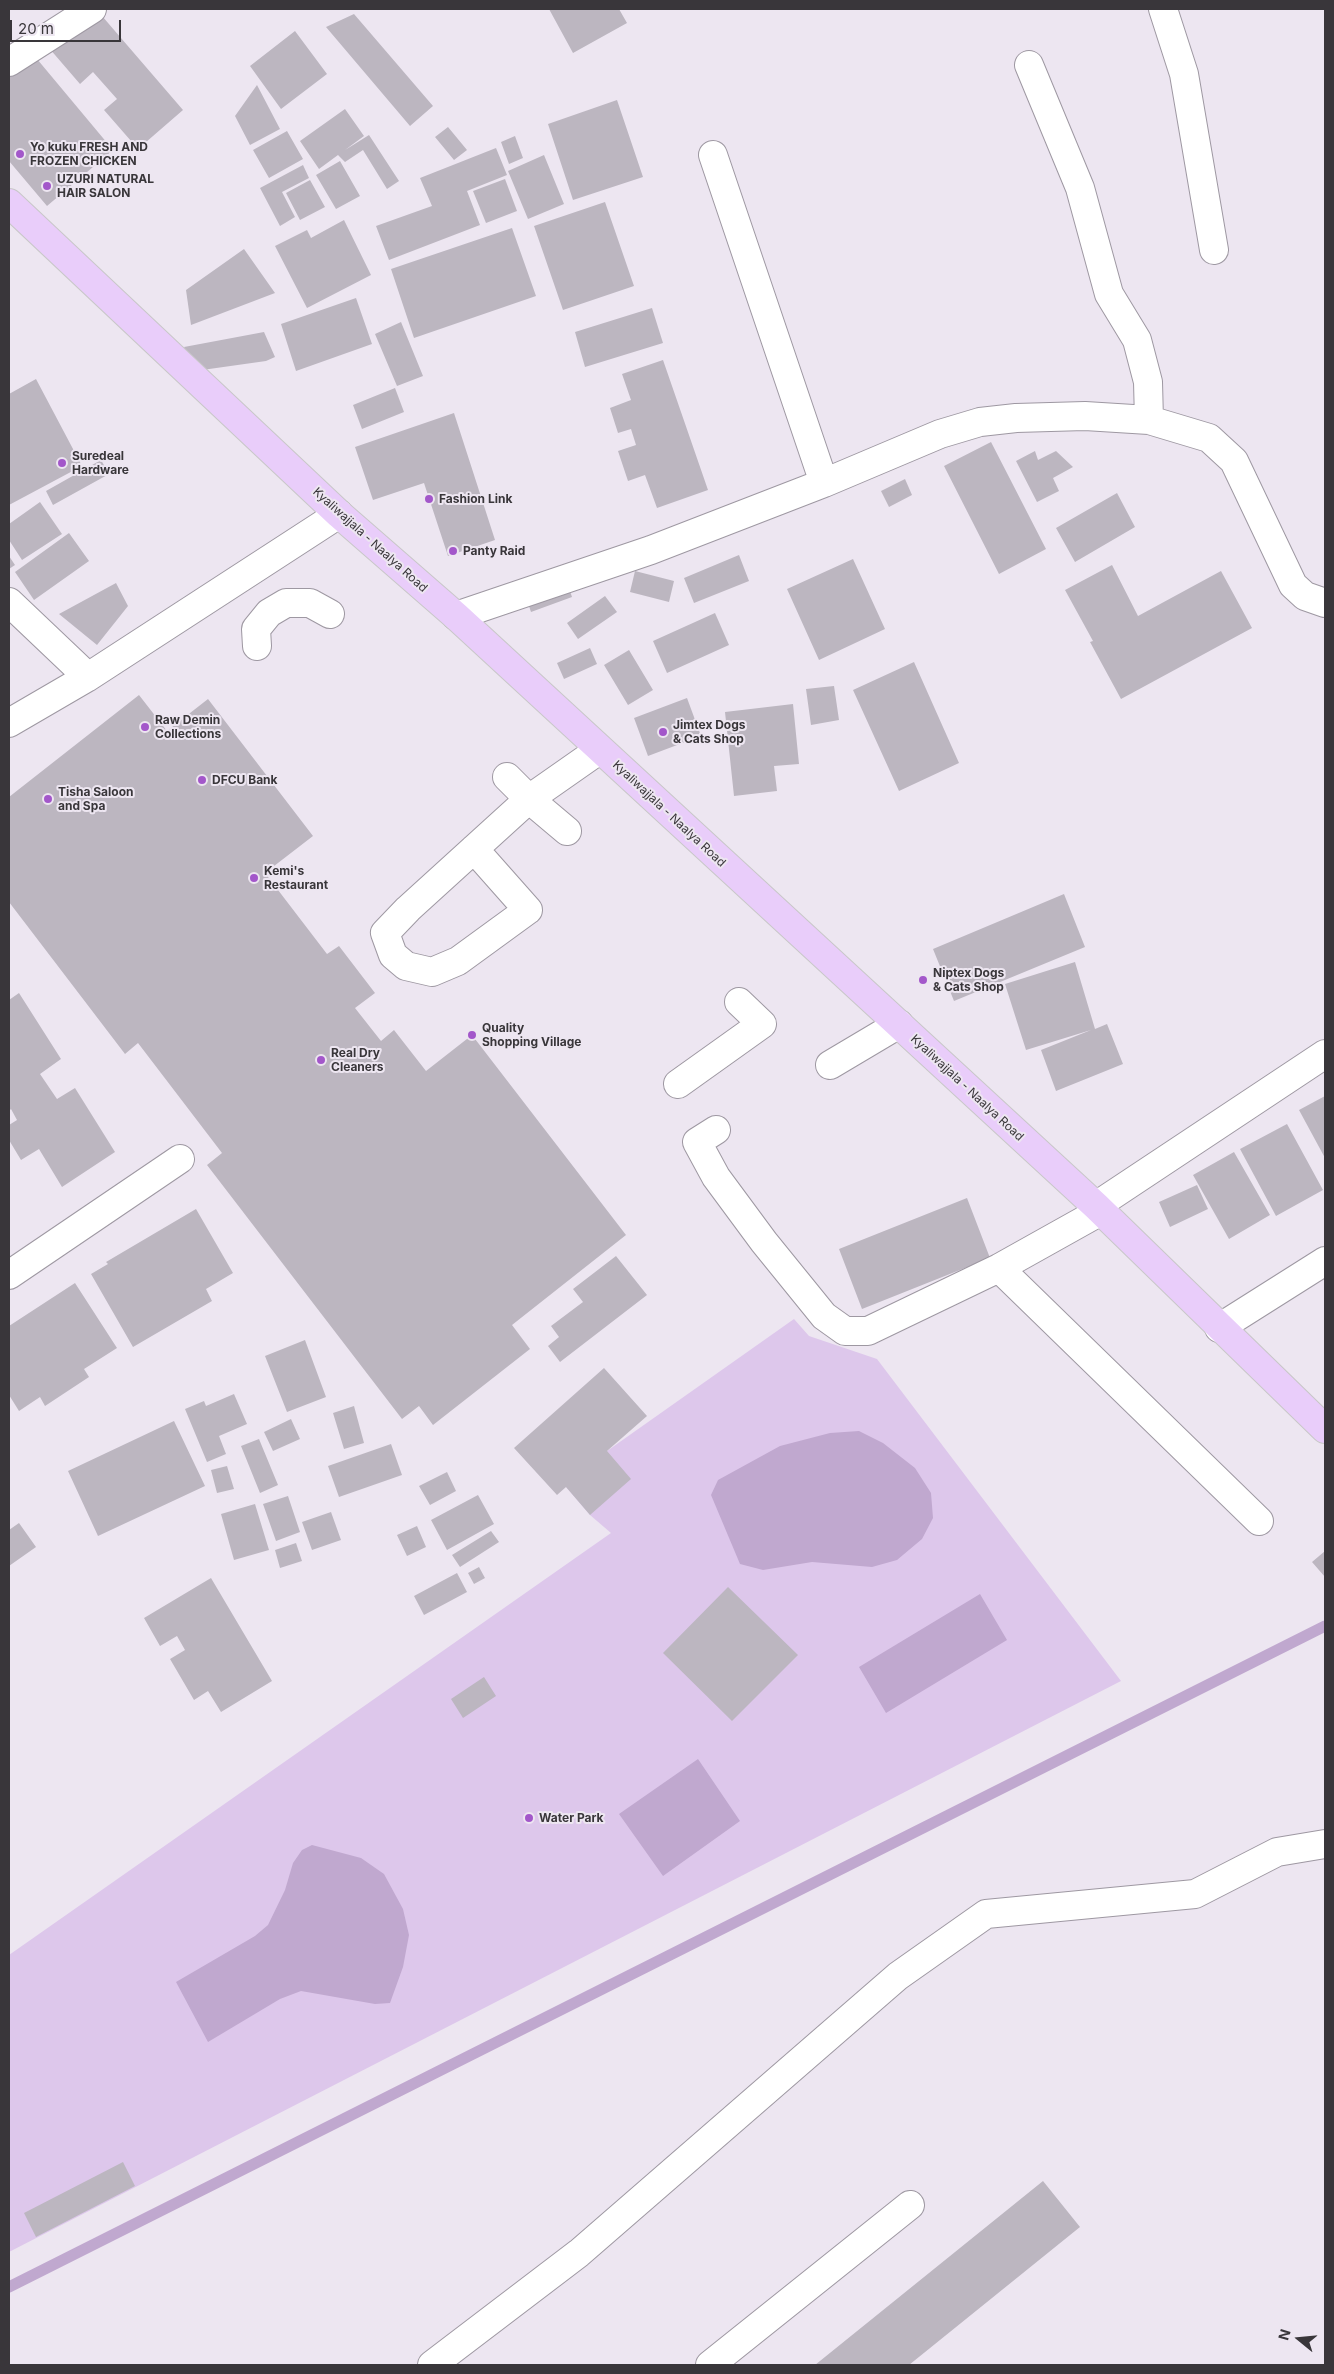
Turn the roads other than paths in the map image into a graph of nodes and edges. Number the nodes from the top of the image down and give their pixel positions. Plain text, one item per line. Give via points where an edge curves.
1 (92, 9) edge
2 (1163, 9) edge
3 (9, 62) edge
4 (1028, 65) dead end
5 (713, 154) dead end
6 (9, 203) edge
7 (1214, 250) dead end
8 (1149, 420) junction
9 (824, 483) junction
10 (339, 514) junction
11 (9, 602) edge
12 (1325, 603) edge
13 (330, 614) dead end
14 (456, 616) junction
15 (257, 646) dead end
16 (88, 677) junction
17 (9, 723) edge
18 (599, 750) junction
19 (507, 776) dead end
20 (529, 799) junction
21 (567, 831) dead end
22 (474, 849) junction
23 (739, 1002) dead end
24 (898, 1024) junction
25 (1325, 1054) edge
26 (830, 1066) dead end
27 (678, 1084) dead end
28 (716, 1130) dead end
29 (180, 1158) dead end
30 (1099, 1209) junction
31 (1325, 1261) edge
32 (1000, 1268) junction
33 (9, 1275) edge
34 (1220, 1328) junction
35 (1325, 1429) edge
36 (1259, 1522) dead end
37 (1325, 1844) edge
38 (910, 2205) dead end
39 (432, 2365) edge
40 (710, 2365) edge

1 - 3 street
2 - 7 street via 1184,74
4 - 8 street via 1080,188 1109,294 1137,340 1148,382
5 - 9 street
6 - 10 main road, Kyaliwajjala - Naalya Road
8 - 9 street via 1085,416 980,422 940,434
8 - 12 street via 1209,438 1234,461 1293,585 1304,596
9 - 14 street via 652,550
10 - 14 main road, Kyaliwajjala - Naalya Road
10 - 16 street
11 - 16 street
13 - 15 street via 310,603 286,603 269,613 256,629
14 - 18 main road, Kyaliwajjala - Naalya Road
16 - 17 street
18 - 20 street
18 - 24 main road, Kyaliwajjala - Naalya Road
19 - 20 street
20 - 21 street
20 - 22 street
22 - 22 street via 528,910 458,961 432,972 406,966 393,955 385,933
23 - 27 street via 762,1024
24 - 26 street
24 - 30 main road, Kyaliwajjala - Naalya Road
25 - 30 street
28 - 32 street via 697,1142 716,1177 824,1316 845,1331 868,1331
29 - 33 street
30 - 32 street
30 - 34 main road, Kyaliwajjala - Naalya Road
31 - 34 street
32 - 36 street
34 - 35 main road, Kyaliwajjala - Naalya Road
37 - 39 street via 1277,1852 1195,1894 986,1914 898,1976 579,2253
38 - 40 street

